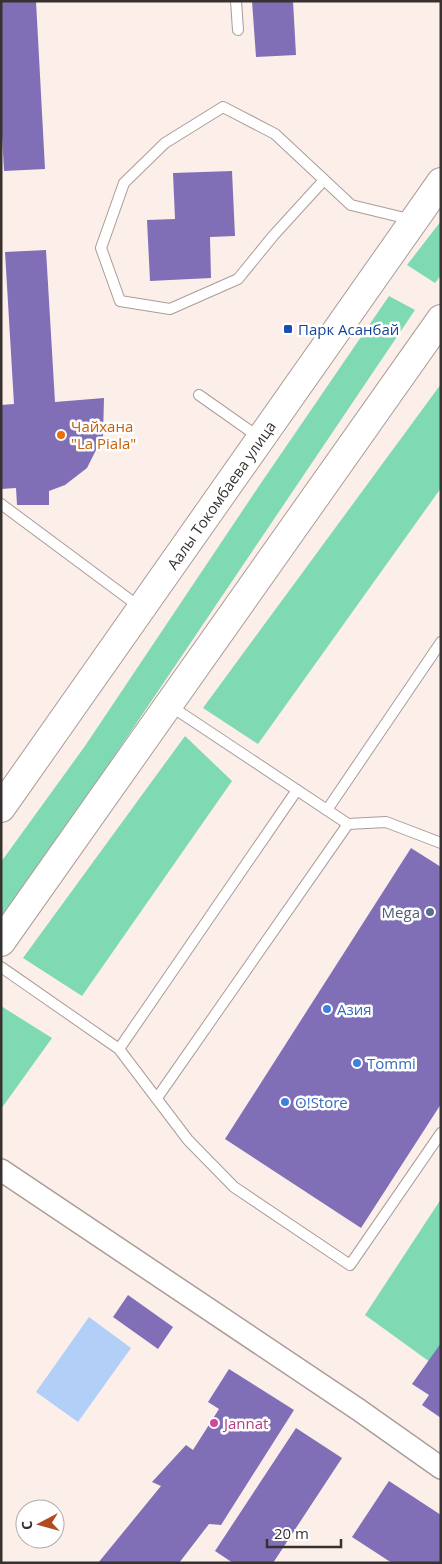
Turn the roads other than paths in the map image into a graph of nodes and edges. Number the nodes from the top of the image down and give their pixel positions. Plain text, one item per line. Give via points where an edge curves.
1 (236, 1) edge
2 (238, 30) dead end
3 (324, 180) junction
4 (441, 182) edge
5 (414, 220) junction
6 (441, 319) edge
7 (199, 395) dead end
8 (260, 439) junction
9 (1, 504) edge
10 (141, 608) junction
11 (441, 642) edge
12 (168, 705) junction
13 (297, 790) junction
14 (1, 808) edge
15 (327, 810) junction
16 (348, 824) junction
17 (441, 843) edge
18 (1, 942) edge
19 (1, 967) edge
20 (119, 1049) junction
21 (157, 1098) junction
22 (441, 1133) edge
23 (1, 1170) edge
24 (441, 1468) edge

1 - 2 lane
3 - 3 lane via 275,134 223,107 165,143 124,183 101,248 120,301 170,309 238,279
3 - 5 lane via 351,205
4 - 5 main road, Аалы Токомбаева улица
5 - 8 main road, Аалы Токомбаева улица
6 - 12 main road
7 - 8 lane
8 - 10 main road, Аалы Токомбаева улица
9 - 10 lane
10 - 14 main road, Аалы Токомбаева улица
11 - 15 lane
12 - 13 lane
12 - 18 main road
13 - 15 lane
13 - 20 lane
15 - 16 lane
16 - 17 lane via 386,822
16 - 21 lane
19 - 20 lane
20 - 21 lane
21 - 22 lane via 188,1140 234,1187 350,1266
23 - 24 street

